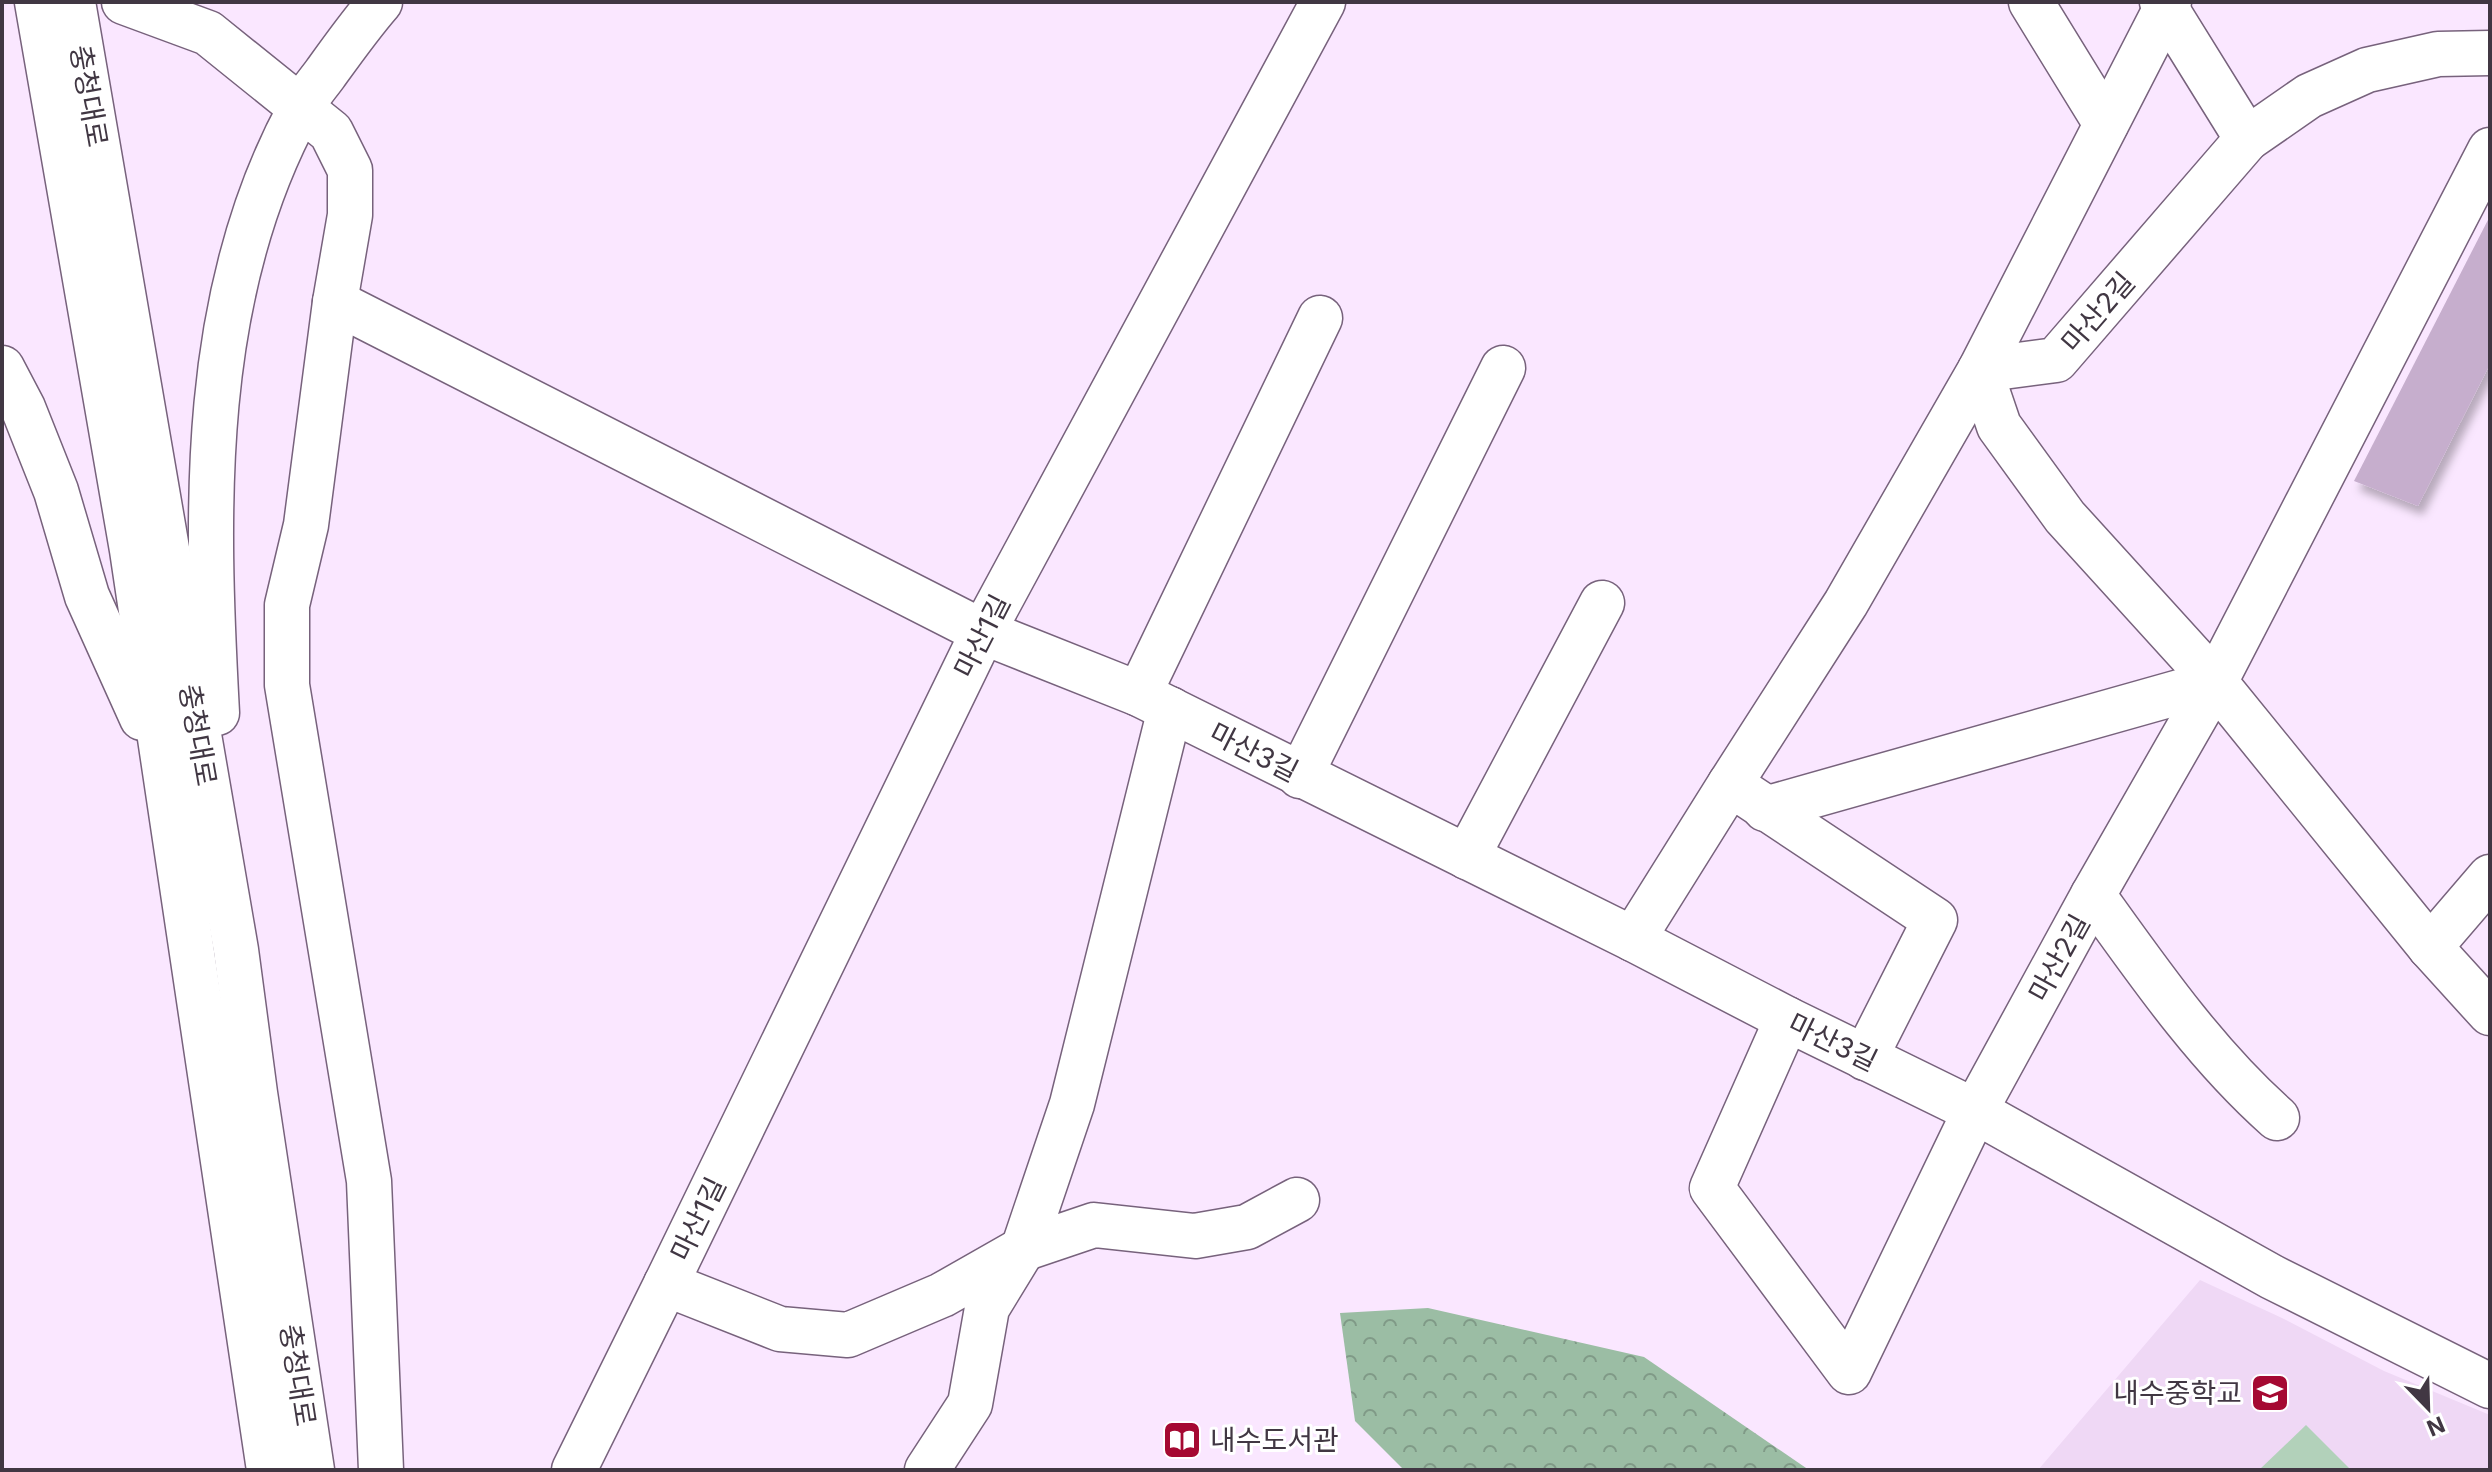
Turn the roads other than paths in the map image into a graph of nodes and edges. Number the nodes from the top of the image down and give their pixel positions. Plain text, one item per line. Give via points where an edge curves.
1 (37, 2) edge
2 (73, 2) edge
3 (124, 2) edge
4 (380, 2) edge
5 (1323, 2) edge
6 (2031, 2) edge
7 (2165, 4) edge
8 (2490, 53) edge
9 (301, 107) junction
10 (2106, 124) junction
11 (2247, 139) junction
12 (2490, 150) edge
13 (335, 302) junction
14 (1320, 318) dead end
15 (2, 368) edge
16 (1503, 368) dead end
17 (1980, 370) junction
18 (1602, 603) dead end
19 (983, 632) junction
20 (2215, 682) junction
21 (1155, 701) junction
22 (165, 770) junction
23 (1300, 776) junction
24 (1730, 784) junction
25 (1765, 809) junction
26 (1467, 857) junction
27 (2490, 877) edge
28 (2093, 895) junction
29 (1633, 939) junction
30 (2430, 947) junction
31 (236, 950) junction
32 (2490, 1013) edge
33 (1787, 1019) junction
34 (1865, 1058) junction
35 (1975, 1111) junction
36 (2277, 1118) dead end
37 (1297, 1200) dead end
38 (1023, 1249) junction
39 (666, 1284) junction
40 (2490, 1386) edge
41 (269, 1470) edge
42 (312, 1470) edge
43 (381, 1470) edge
44 (574, 1470) edge
45 (927, 1470) edge

1 - 22 street, 충청대로 via 130,534
2 - 31 street, 충청대로
3 - 9 street via 208,33
4 - 9 street
5 - 19 street, 마산1길
6 - 10 street
7 - 10 street
7 - 11 street
8 - 11 street, 마산2길 via 2438,54 2367,70 2309,96
9 - 13 street via 331,132 350,170 350,215
9 - 31 street via 265,186 243,256 223,340 213,422 209,511 217,710
10 - 17 street
11 - 17 street, 마산2길 via 2056,360
12 - 20 street, 마산2길
13 - 19 street, 마산3길
13 - 43 street via 306,525 287,605 287,685 369,1181
14 - 21 street
15 - 22 street via 56,491 87,596
16 - 23 street
17 - 20 street via 1999,426 2065,517
17 - 24 street via 1846,603
18 - 26 street
19 - 21 street, 마산3길
19 - 39 street, 마산1길
20 - 25 street
20 - 28 street, 마산2길
20 - 30 street
21 - 23 street, 마산3길
21 - 38 street, 마산3길 via 1072,1104
22 - 41 street, 충청대로
23 - 26 street, 마산3길
24 - 25 street
24 - 29 street
25 - 34 street via 1935,920
26 - 29 street, 마산3길
27 - 30 street
28 - 35 street, 마산2길
28 - 36 street via 2199,1037
29 - 33 street, 마산3길
30 - 32 street
31 - 42 street, 충청대로
33 - 34 street, 마산3길
33 - 35 street, 마산2길 via 1712,1188 1849,1372
34 - 35 street, 마산3길
35 - 40 street, 마산3길 via 2272,1277
37 - 38 street via 1247,1227 1195,1236 1094,1225
38 - 39 street, 마산1길 via 942,1295 848,1335 780,1329
38 - 45 street via 987,1308 970,1404
39 - 44 street, 마산1길

